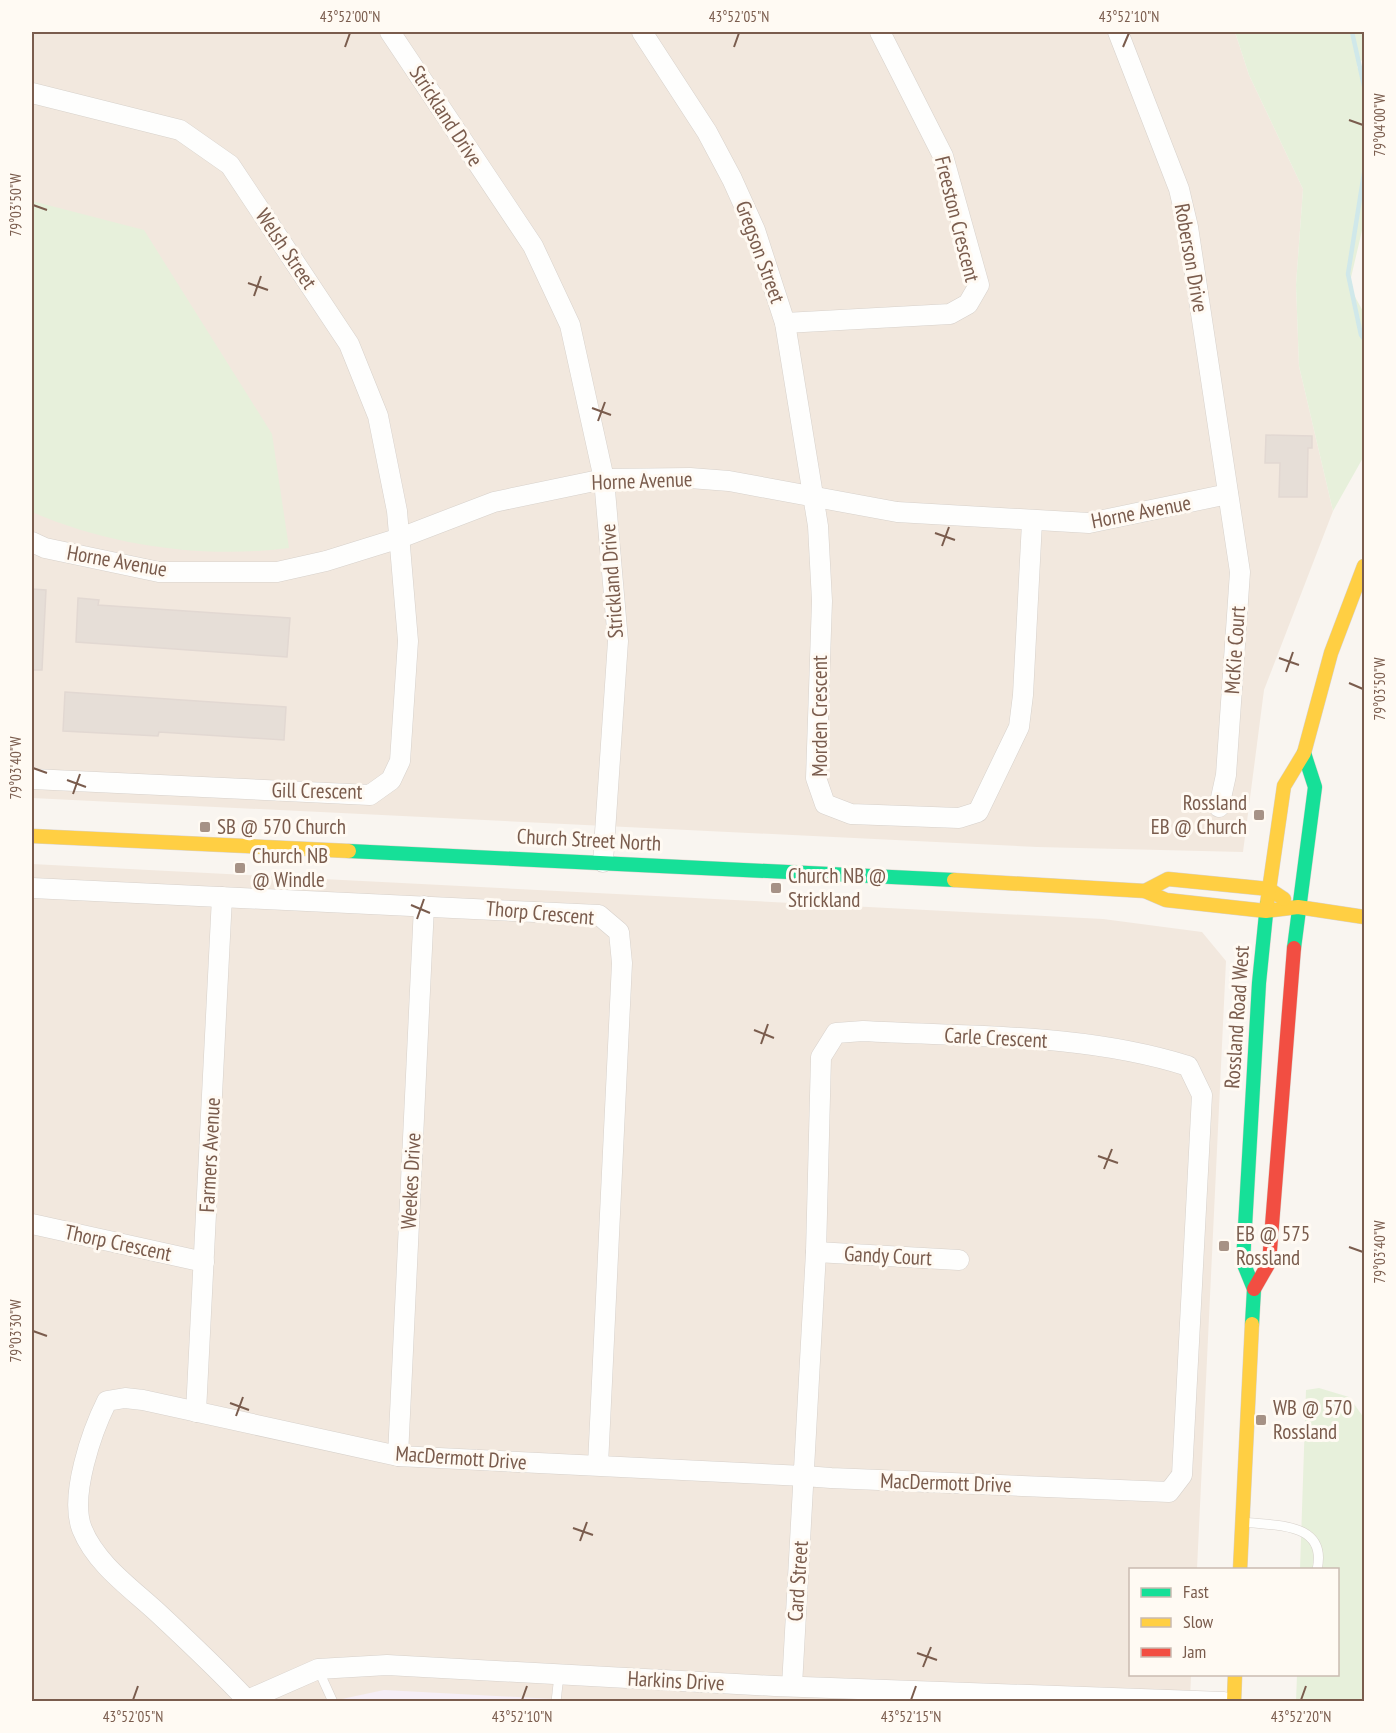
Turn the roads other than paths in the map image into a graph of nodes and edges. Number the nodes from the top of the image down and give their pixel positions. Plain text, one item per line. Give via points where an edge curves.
1 (390, 32) edge
2 (642, 32) edge
3 (880, 32) edge
4 (1118, 32) edge
5 (32, 93) edge
6 (785, 323) junction
7 (604, 479) junction
8 (1228, 494) junction
9 (815, 496) junction
10 (1032, 522) junction
11 (400, 538) junction
12 (32, 542) edge
13 (1365, 566) edge
14 (1304, 753) junction
15 (32, 779) edge
16 (1219, 807) dead end
17 (32, 836) edge
18 (603, 862) junction
19 (32, 888) edge
20 (1269, 889) junction
21 (1144, 891) junction
22 (222, 897) junction
23 (424, 906) junction
24 (1298, 907) junction
25 (1274, 914) junction
26 (1365, 917) edge
27 (1281, 944) dead end
28 (32, 1224) edge
29 (816, 1252) junction
30 (959, 1260) dead end
31 (204, 1262) junction
32 (1269, 1263) junction
33 (1254, 1289) junction
34 (196, 1412) junction
35 (398, 1456) junction
36 (598, 1465) junction
37 (1182, 1475) joint
38 (804, 1476) junction
39 (1243, 1521) junction
40 (1240, 1568) edge
41 (1317, 1568) edge
42 (318, 1669) junction
43 (559, 1675) junction
44 (1235, 1676) edge
45 (792, 1686) junction
46 (1002, 1698) edge
47 (244, 1700) edge
48 (333, 1701) edge
49 (556, 1701) edge
50 (1224, 1701) edge
51 (1234, 1701) edge

1 - 7 street, Strickland Drive via 533,246 570,325
2 - 6 street, Gregson Street via 707,132 732,179 755,230
3 - 6 street, Freeston Crescent via 943,156 979,285 968,304 950,314
4 - 8 street, Roberson Drive via 1179,189
5 - 11 street, Welsh Street via 180,130 230,165 349,345 378,416
6 - 9 street, Gregson Street
7 - 9 street, Horne Avenue via 729,481
7 - 11 street, Horne Avenue via 494,502
7 - 18 street, Strickland Drive via 618,641
8 - 10 street, Horne Avenue via 1089,523
8 - 16 street, McKie Court via 1240,572 1226,775
9 - 10 street, Horne Avenue via 897,512
9 - 10 street, Morden Crescent via 822,601 816,778 825,804 851,814 959,819 978,812 1019,727
11 - 12 street, Horne Avenue via 277,572 159,572
11 - 15 street, Gill Crescent via 408,641 400,761 391,780 370,795
13 - 14 main road, Rossland Road West via 1334,643
14 - 20 main road, Rossland Road West via 1284,786
14 - 24 main road, Rossland Road West via 1315,787
17 - 18 main road, Church Street North
18 - 21 main road, Church Street North
19 - 22 street, Thorp Crescent
20 - 21 main road, Church Street North via 1168,879
20 - 24 main road, Church Street North
20 - 25 main road, Rossland Road West
21 - 25 main road, Church Street North via 1166,900
22 - 23 street, Thorp Crescent
22 - 31 street, Farmers Avenue
23 - 35 street, Weekes Drive
23 - 36 street, Thorp Crescent via 599,915 619,932 622,963
24 - 25 main road, Church Street North
24 - 26 main road, Church Street North
24 - 32 main road, Rossland Road West
25 - 33 main road, Rossland Road West via 1258,994 1243,1262
27 - 32 main road via 1263,1244
28 - 31 street, Thorp Crescent
29 - 30 street, Gandy Court
29 - 37 street, Carle Crescent via 821,1057 836,1033 1058,1041 1152,1055 1188,1066 1202,1095
29 - 38 street, Carle Crescent
31 - 34 street, Farmers Avenue
32 - 33 main road, Rossland Road West
33 - 39 main road, Rossland Road West
34 - 35 street, MacDermott Drive
34 - 47 street, MacDermott Drive via 143,1400 107,1401 94,1427 79,1493 81,1527 99,1559 212,1663
35 - 36 street, MacDermott Drive
36 - 38 street, MacDermott Drive
37 - 38 street, MacDermott Drive via 1169,1492
38 - 45 street, Card Street
39 - 40 main road, Rossland Road West
39 - 41 lane via 1305,1530 1320,1557
42 - 43 street, Harkins Drive via 387,1665
42 - 47 street, Harkins Drive
42 - 48 lane
43 - 45 street, Harkins Drive
43 - 49 lane
44 - 51 main road
45 - 46 street, Harkins Drive
46 - 50 street, Harkins Drive

